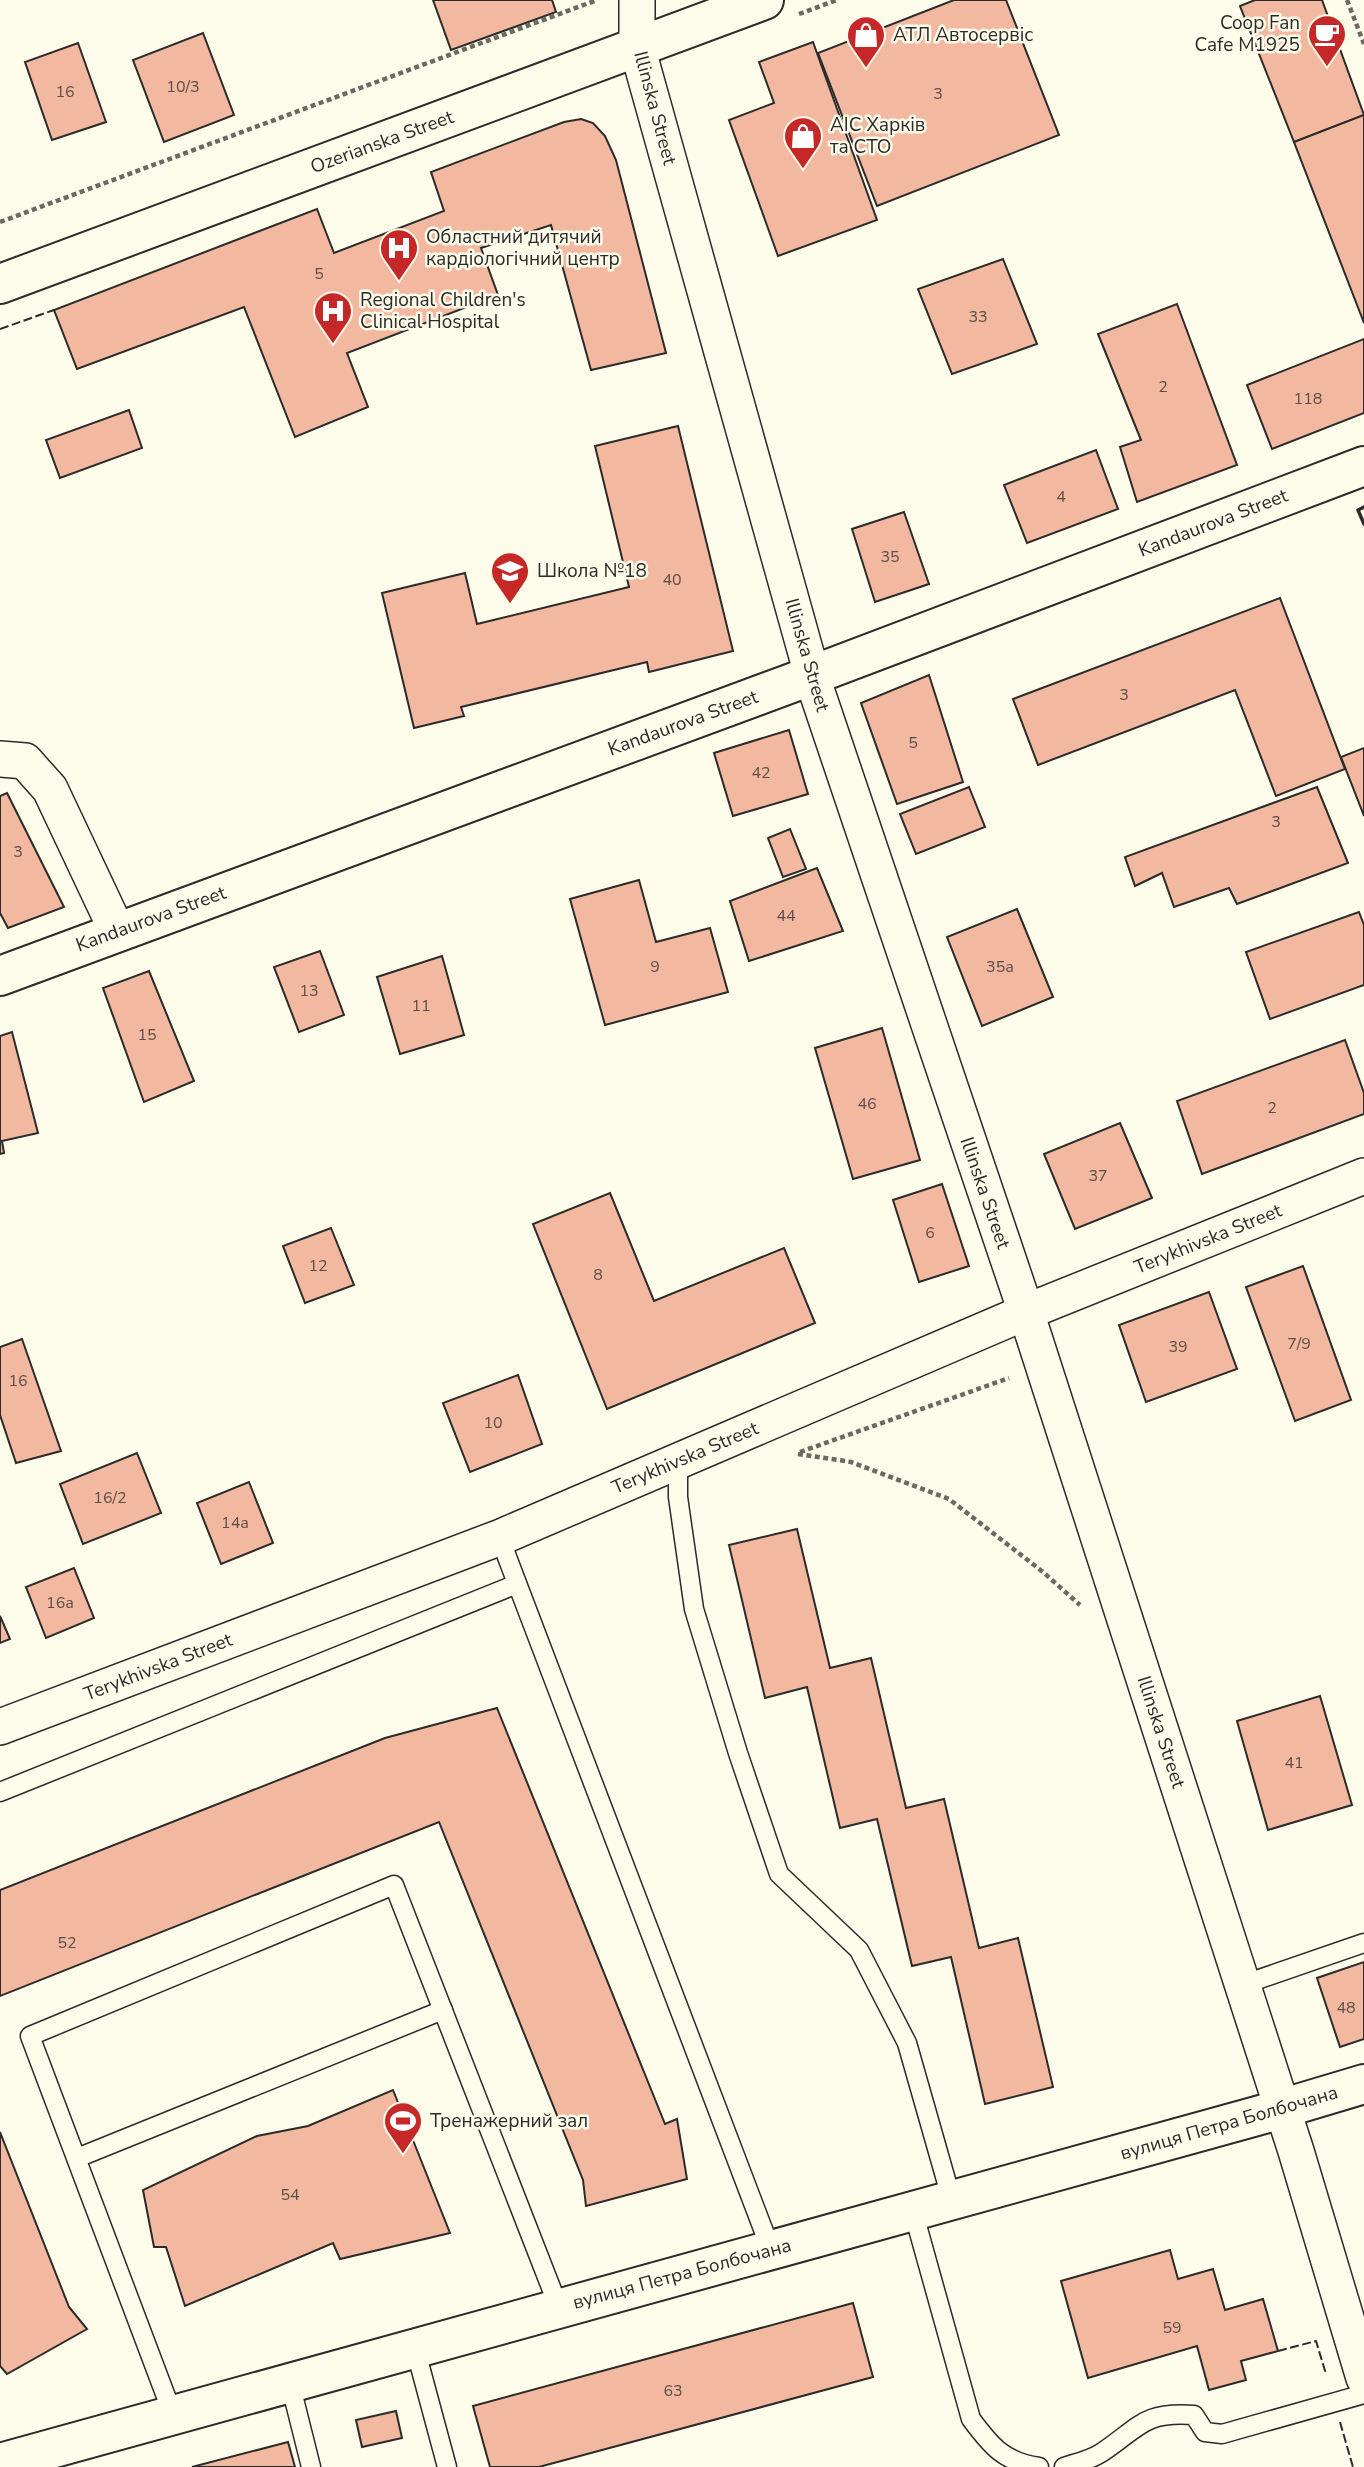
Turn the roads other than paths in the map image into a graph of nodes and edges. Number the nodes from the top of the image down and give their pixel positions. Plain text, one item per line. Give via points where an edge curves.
1 (637, 0) edge
2 (764, 0) edge
3 (637, 47) junction
4 (0, 284) edge
5 (1364, 466) edge
6 (811, 674) junction
7 (0, 758) edge
8 (117, 931) junction
9 (0, 976) edge
10 (1364, 1176) edge
11 (1026, 1312) junction
12 (678, 1461) junction
13 (502, 1537) junction
14 (517, 1584) junction
15 (0, 1727) edge
16 (0, 1792) edge
17 (1364, 1943) edge
18 (1242, 1985) junction
19 (443, 2010) junction
20 (1364, 2084) edge
21 (1282, 2109) junction
22 (77, 2158) junction
23 (952, 2200) junction
24 (913, 2211) junction
25 (771, 2250) junction
26 (559, 2308) junction
27 (415, 2348) junction
28 (1364, 2378) edge
29 (290, 2382) junction
30 (1364, 2394) edge
31 (173, 2415) junction
32 (0, 2463) edge
33 (311, 2467) edge
34 (447, 2467) edge
35 (1039, 2467) edge
36 (1064, 2467) edge

1 - 3 street, Illinska Street
2 - 3 street, Ozerianska Street
3 - 4 street, Ozerianska Street
3 - 6 street, Illinska Street
5 - 6 street, Kandaurova Street
6 - 8 street, Kandaurova Street
6 - 11 street, Illinska Street
7 - 8 street via 25,761 50,789
8 - 9 street, Kandaurova Street
10 - 11 street, Terykhivska Street
11 - 12 street, Terykhivska Street
11 - 18 street, Illinska Street
12 - 13 street, Terykhivska Street
12 - 23 lane via 678,1497 694,1609 779,1874 865,1961 907,2043
13 - 14 lane
13 - 15 street, Terykhivska Street
14 - 16 lane
14 - 25 lane
17 - 18 lane
18 - 21 street, Illinska Street
19 - 22 lane
19 - 22 lane via 394,1885 30,2036
19 - 26 lane
20 - 21 street, вулиця Петра Болбочана
21 - 23 street, вулиця Петра Болбочана
21 - 28 street, Illinska Street
22 - 31 lane
23 - 24 street, вулиця Петра Болбочана
24 - 25 street, вулиця Петра Болбочана
24 - 35 lane via 971,2419 992,2446 1018,2464
25 - 26 street, вулиця Петра Болбочана
26 - 27 street, вулиця Петра Болбочана
27 - 29 street, вулиця Петра Болбочана
27 - 34 lane
29 - 31 street, вулиця Петра Болбочана
29 - 33 lane
30 - 36 lane via 1222,2434 1205,2432 1194,2415 1170,2413 1137,2424 1098,2455
31 - 32 street, вулиця Петра Болбочана

